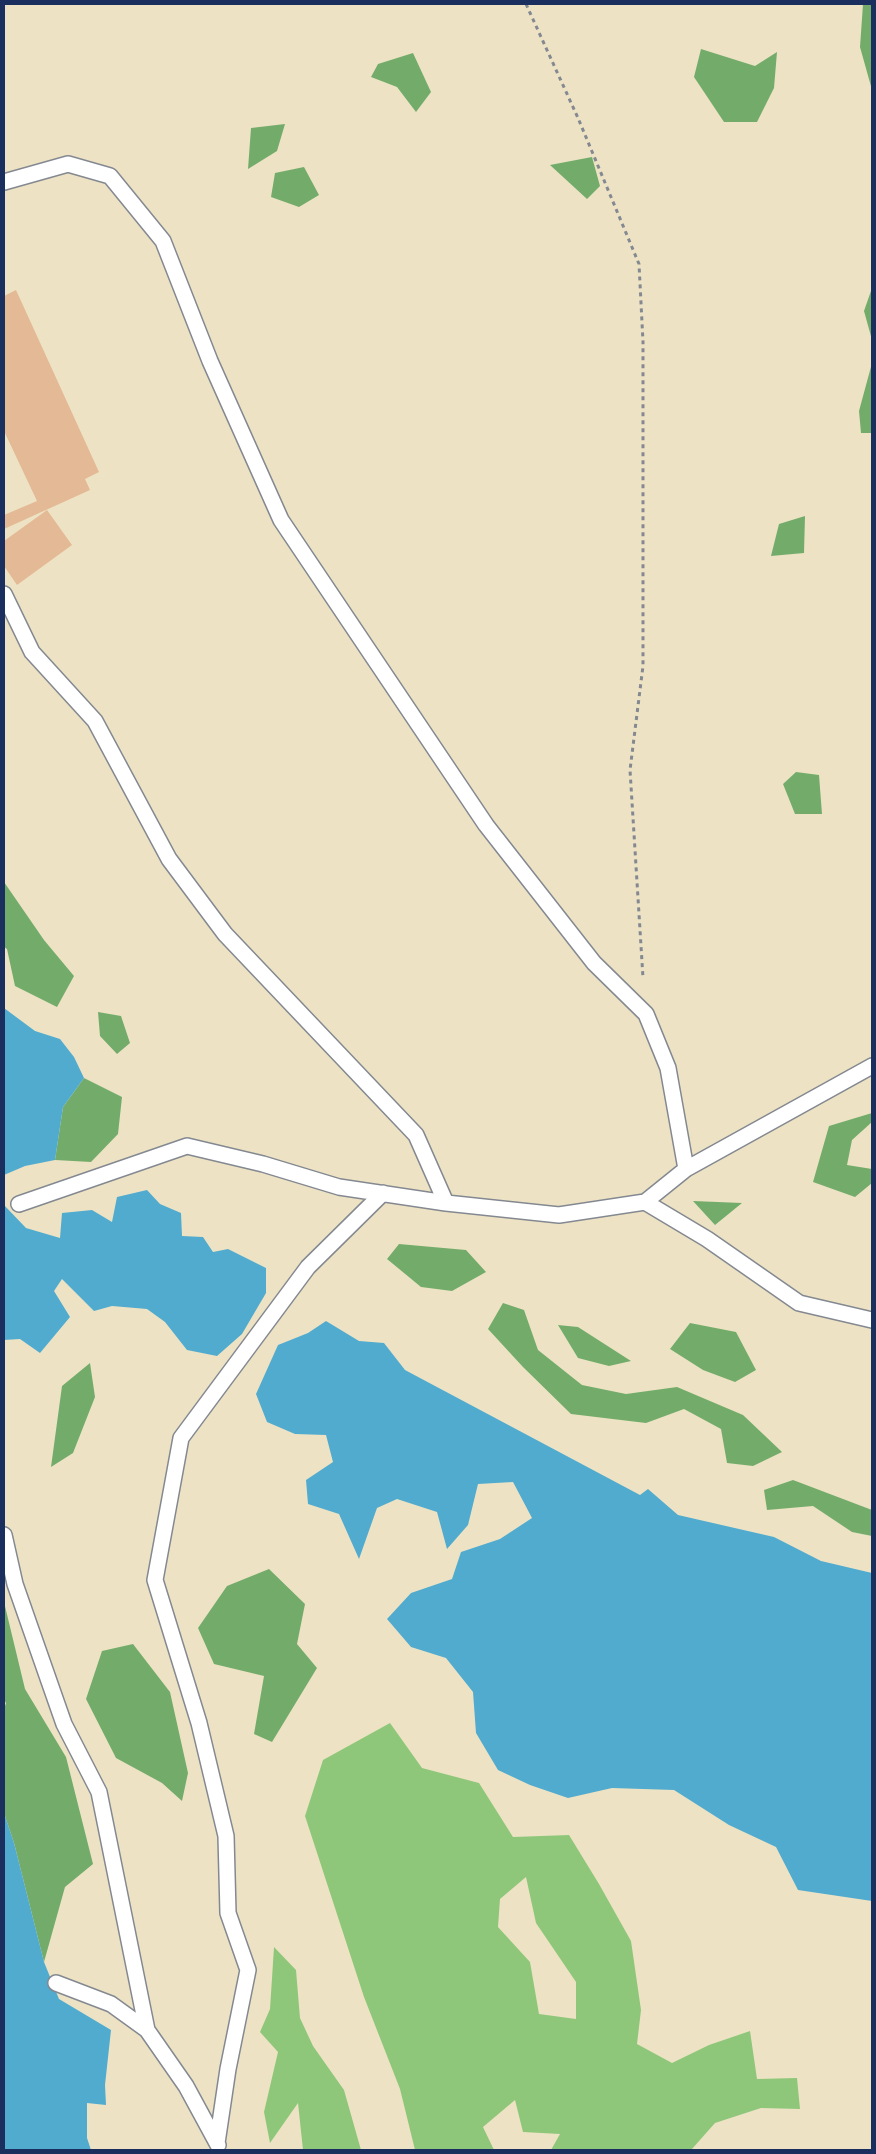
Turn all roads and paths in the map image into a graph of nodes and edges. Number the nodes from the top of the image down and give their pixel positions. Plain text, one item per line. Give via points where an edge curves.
1 (526, 4) edge
2 (4, 182) edge
3 (4, 594) edge
4 (646, 1014) junction
5 (872, 1066) edge
6 (686, 1170) junction
7 (382, 1193) junction
8 (645, 1202) junction
9 (446, 1203) junction
10 (19, 1204) dead end
11 (872, 1320) edge
12 (4, 1535) edge
13 (56, 1983) dead end
14 (147, 2030) junction
15 (218, 2147) edge

1 - 4 path via 639,264 643,342 643,666 630,770
2 - 4 lane via 68,164 110,176 163,241 210,361 281,520 486,825 594,963
3 - 9 lane via 32,652 95,721 169,859 224,934 416,1135
4 - 6 lane via 668,1068
5 - 6 lane
6 - 8 lane
7 - 9 lane
7 - 10 lane via 339,1188 263,1164 187,1146
7 - 15 lane via 308,1267 181,1438 155,1580 199,1722 226,1836 228,1913 248,1970 228,2069
8 - 9 lane via 559,1216
8 - 11 lane via 707,1239 799,1303
12 - 14 lane via 15,1584 64,1724 99,1792
13 - 14 lane via 112,2004
14 - 15 lane via 186,2086

